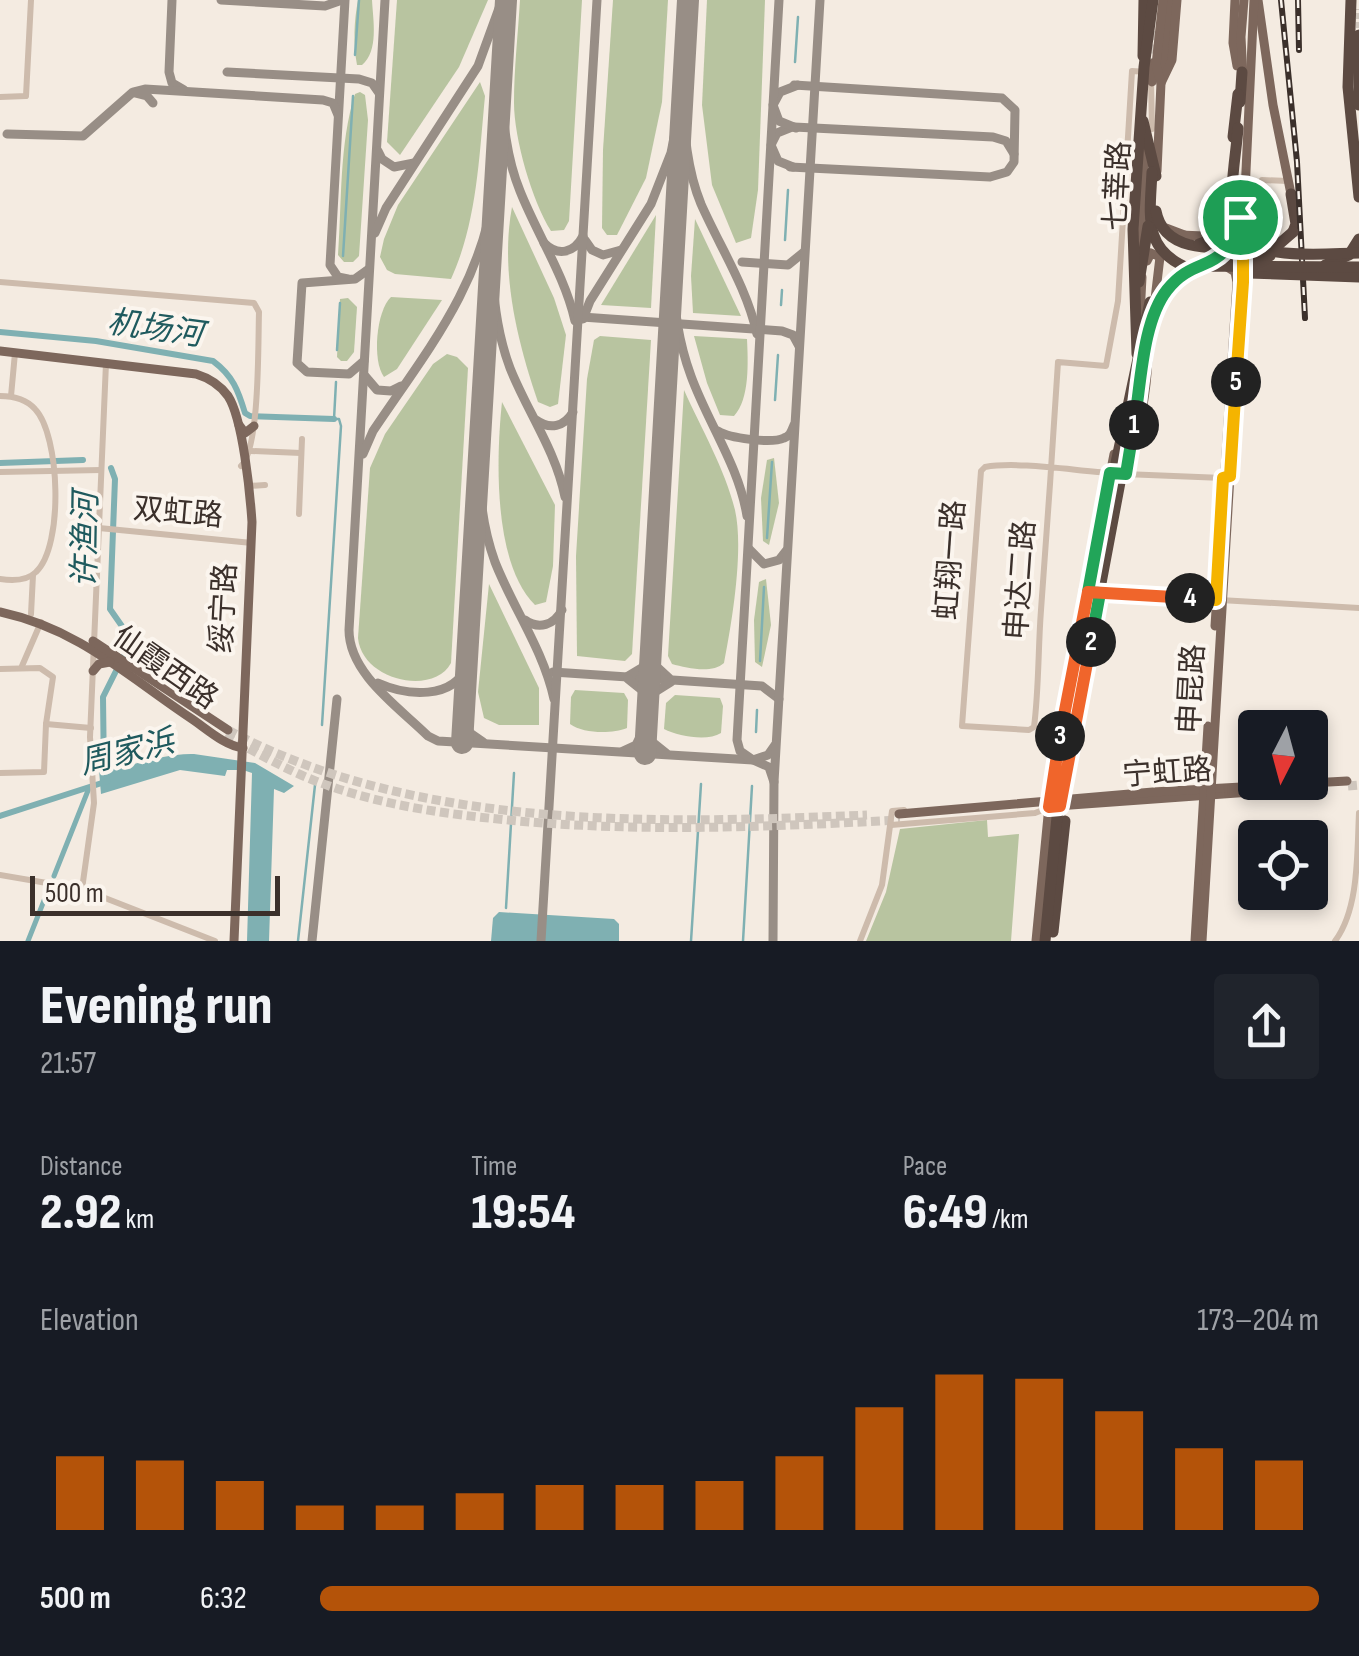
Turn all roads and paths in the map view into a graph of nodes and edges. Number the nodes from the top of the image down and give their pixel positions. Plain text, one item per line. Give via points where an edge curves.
1 (30, 0) edge
2 (1155, 0) edge
3 (1177, 0) edge
4 (1235, 0) edge
5 (1252, 0) edge
6 (1354, 0) edge
7 (1157, 20) tunnel mouth
8 (1359, 35) edge
9 (1246, 74) junction
10 (1147, 76) junction
11 (0, 97) edge
12 (1239, 100) junction
13 (1359, 104) edge
14 (1141, 105) junction
15 (1156, 126) junction
16 (1359, 153) edge
17 (1152, 172) joint
18 (1289, 187) junction
19 (1243, 194) junction
20 (1359, 197) edge
21 (1153, 212) junction
22 (1240, 217) junction
23 (1359, 239) edge
24 (1191, 240) junction
25 (1359, 252) edge
26 (1204, 265) junction
27 (1316, 267) junction
28 (1359, 273) edge
29 (1236, 278) junction
30 (0, 282) edge
31 (1143, 289) junction
32 (1138, 309) junction
33 (1154, 311) junction
34 (1148, 343) junction
35 (15, 352) junction
36 (0, 353) edge
37 (1137, 357) junction
38 (106, 364) junction
39 (0, 396) edge
40 (11, 396) junction
41 (234, 412) junction
42 (254, 419) junction
43 (302, 439) dead end
44 (251, 451) junction
45 (301, 454) junction
46 (243, 465) junction
47 (54, 468) junction
48 (1113, 468) junction
49 (1051, 469) junction
50 (101, 470) junction
51 (0, 472) edge
52 (1126, 474) junction
53 (1227, 478) junction
54 (249, 486) junction
55 (265, 486) dead end
56 (1115, 507) junction
57 (299, 514) dead end
58 (102, 529) junction
59 (250, 543) junction
60 (1096, 568) junction
61 (34, 574) junction
62 (0, 579) edge
63 (1088, 592) junction
64 (1100, 593) junction
65 (1219, 600) junction
66 (1359, 608) edge
67 (0, 610) edge
68 (30, 614) junction
69 (40, 622) junction
70 (96, 642) junction
71 (115, 658) junction
72 (22, 666) junction
73 (0, 669) edge
74 (93, 671) junction
75 (134, 673) junction
76 (46, 724) junction
77 (962, 726) joint
78 (90, 728) junction
79 (227, 733) tunnel mouth
80 (242, 733) junction
81 (1065, 740) junction
82 (241, 761) junction
83 (0, 774) edge
84 (1348, 784) tunnel mouth
85 (1207, 792) junction
86 (974, 804) junction
87 (1057, 804) junction
88 (997, 808) junction
89 (1359, 813) edge
90 (896, 817) junction
91 (0, 875) edge
92 (82, 889) junction
93 (215, 941) edge
94 (232, 941) edge
95 (860, 941) edge
96 (1046, 941) edge
97 (1199, 941) edge
98 (1336, 941) edge

1 - 11 street via 26,96
2 - 7 main road
2 - 10 highway, bridge
2 - 10 main road
2 - 10 street
3 - 10 main road via 1174,46
4 - 12 main road
5 - 9 main road, 申昆路
5 - 9 main road
5 - 18 main road
6 - 16 street
6 - 20 highway via 1348,87
8 - 13 highway, bridge
9 - 12 highway
9 - 19 main road, 申昆路
10 - 14 highway, bridge
10 - 15 main road
10 - 31 main road, 七莘路
10 - 49 street, 申达二路 via 1106,366 1058,362
12 - 24 highway, bridge via 1225,225 1209,240
12 - 25 highway, bridge via 1234,210 1248,243 1272,252
14 - 21 highway, bridge via 1156,170
14 - 32 highway, bridge via 1132,245
15 - 17 main road
15 - 24 main road via 1146,217 1156,230
17 - 21 highway, bridge
18 - 24 highway, bridge via 1296,224 1278,245
18 - 29 street via 1262,180 1258,267 1253,280
19 - 22 main road
19 - 29 main road, 申昆路
21 - 24 highway, bridge via 1169,237
21 - 29 highway, bridge via 1157,246 1168,259
21 - 32 highway, bridge
22 - 24 main road via 1226,234
22 - 26 main road via 1224,253
23 - 27 highway, bridge via 1349,255
25 - 28 street
25 - 37 highway, bridge via 1188,265 1164,281 1150,302
26 - 29 main road via 1228,267
26 - 33 main road via 1180,276
27 - 28 highway, bridge
27 - 56 highway, bridge via 1202,266 1183,272 1160,293
28 - 29 highway, bridge
29 - 53 main road, 申昆路
30 - 42 street via 249,300 258,307
31 - 33 main road, 七莘路 via 1147,256 1155,252 1160,257
31 - 48 main road, 七莘路
32 - 37 highway, bridge
33 - 34 main road, 七莘路
34 - 52 main road, 七莘路 via 1148,375
34 - 56 highway, bridge via 1132,448
35 - 36 main road
35 - 38 main road
35 - 40 street
36 - 38 main road
37 - 48 highway, bridge
38 - 41 main road via 207,378 228,396
38 - 46 main road via 213,385 228,405
38 - 50 street
39 - 40 street
40 - 47 street via 43,420
41 - 42 main road via 242,431 249,432
41 - 46 main road
42 - 44 street
43 - 45 street
44 - 45 street
44 - 46 street
45 - 57 street
46 - 54 main road, 绥宁路
46 - 59 main road, 绥宁路
47 - 50 street
47 - 51 street
47 - 61 street via 52,535
48 - 49 street
48 - 52 street
48 - 60 highway
48 - 63 main road, 七莘路
49 - 77 street, 虹翔一路 via 996,465 981,471
49 - 77 street, 申达二路 via 1034,727
50 - 58 street
52 - 53 street
52 - 64 main road, 七莘路
53 - 65 main road, 申昆路
54 - 55 street
54 - 59 main road, 绥宁路
56 - 81 highway, bridge
58 - 59 street, 双虹路
58 - 70 street
59 - 80 main road, 绥宁路
60 - 81 highway, bridge via 1077,630 1062,716
60 - 96 highway, bridge via 1054,799
61 - 62 street
61 - 68 street
63 - 64 street
63 - 81 main road, 七莘路
64 - 65 street
64 - 87 main road, 七莘路
65 - 66 street
65 - 85 main road, 申昆路
67 - 68 main road, 仙霞西路
67 - 69 main road, 仙霞西路
68 - 70 main road, 仙霞西路
69 - 70 main road, 仙霞西路
69 - 72 street
70 - 71 main road, 仙霞西路
70 - 74 street
71 - 74 main road
71 - 75 main road, 仙霞西路
72 - 73 street
72 - 76 street via 53,677
74 - 78 street
75 - 79 main road
75 - 80 main road, 仙霞西路
75 - 82 main road, 仙霞西路
76 - 78 street
76 - 83 street via 44,772
78 - 92 street via 94,802
80 - 82 main road, 绥宁路
81 - 87 main road, 七莘路
81 - 96 highway, bridge
82 - 94 main road, 绥宁路
84 - 85 main road, 宁虹路
85 - 87 main road, 宁虹路
85 - 97 main road, 申昆路
86 - 87 street, 宁虹路
86 - 88 main road
86 - 90 street, 宁虹路
87 - 88 main road, 宁虹路
87 - 90 main road, 宁虹路
87 - 96 main road, 七莘路
87 - 96 main road
88 - 90 main road, 宁虹路
89 - 98 street via 1354,902
90 - 95 street via 882,886
91 - 92 street
92 - 93 street

